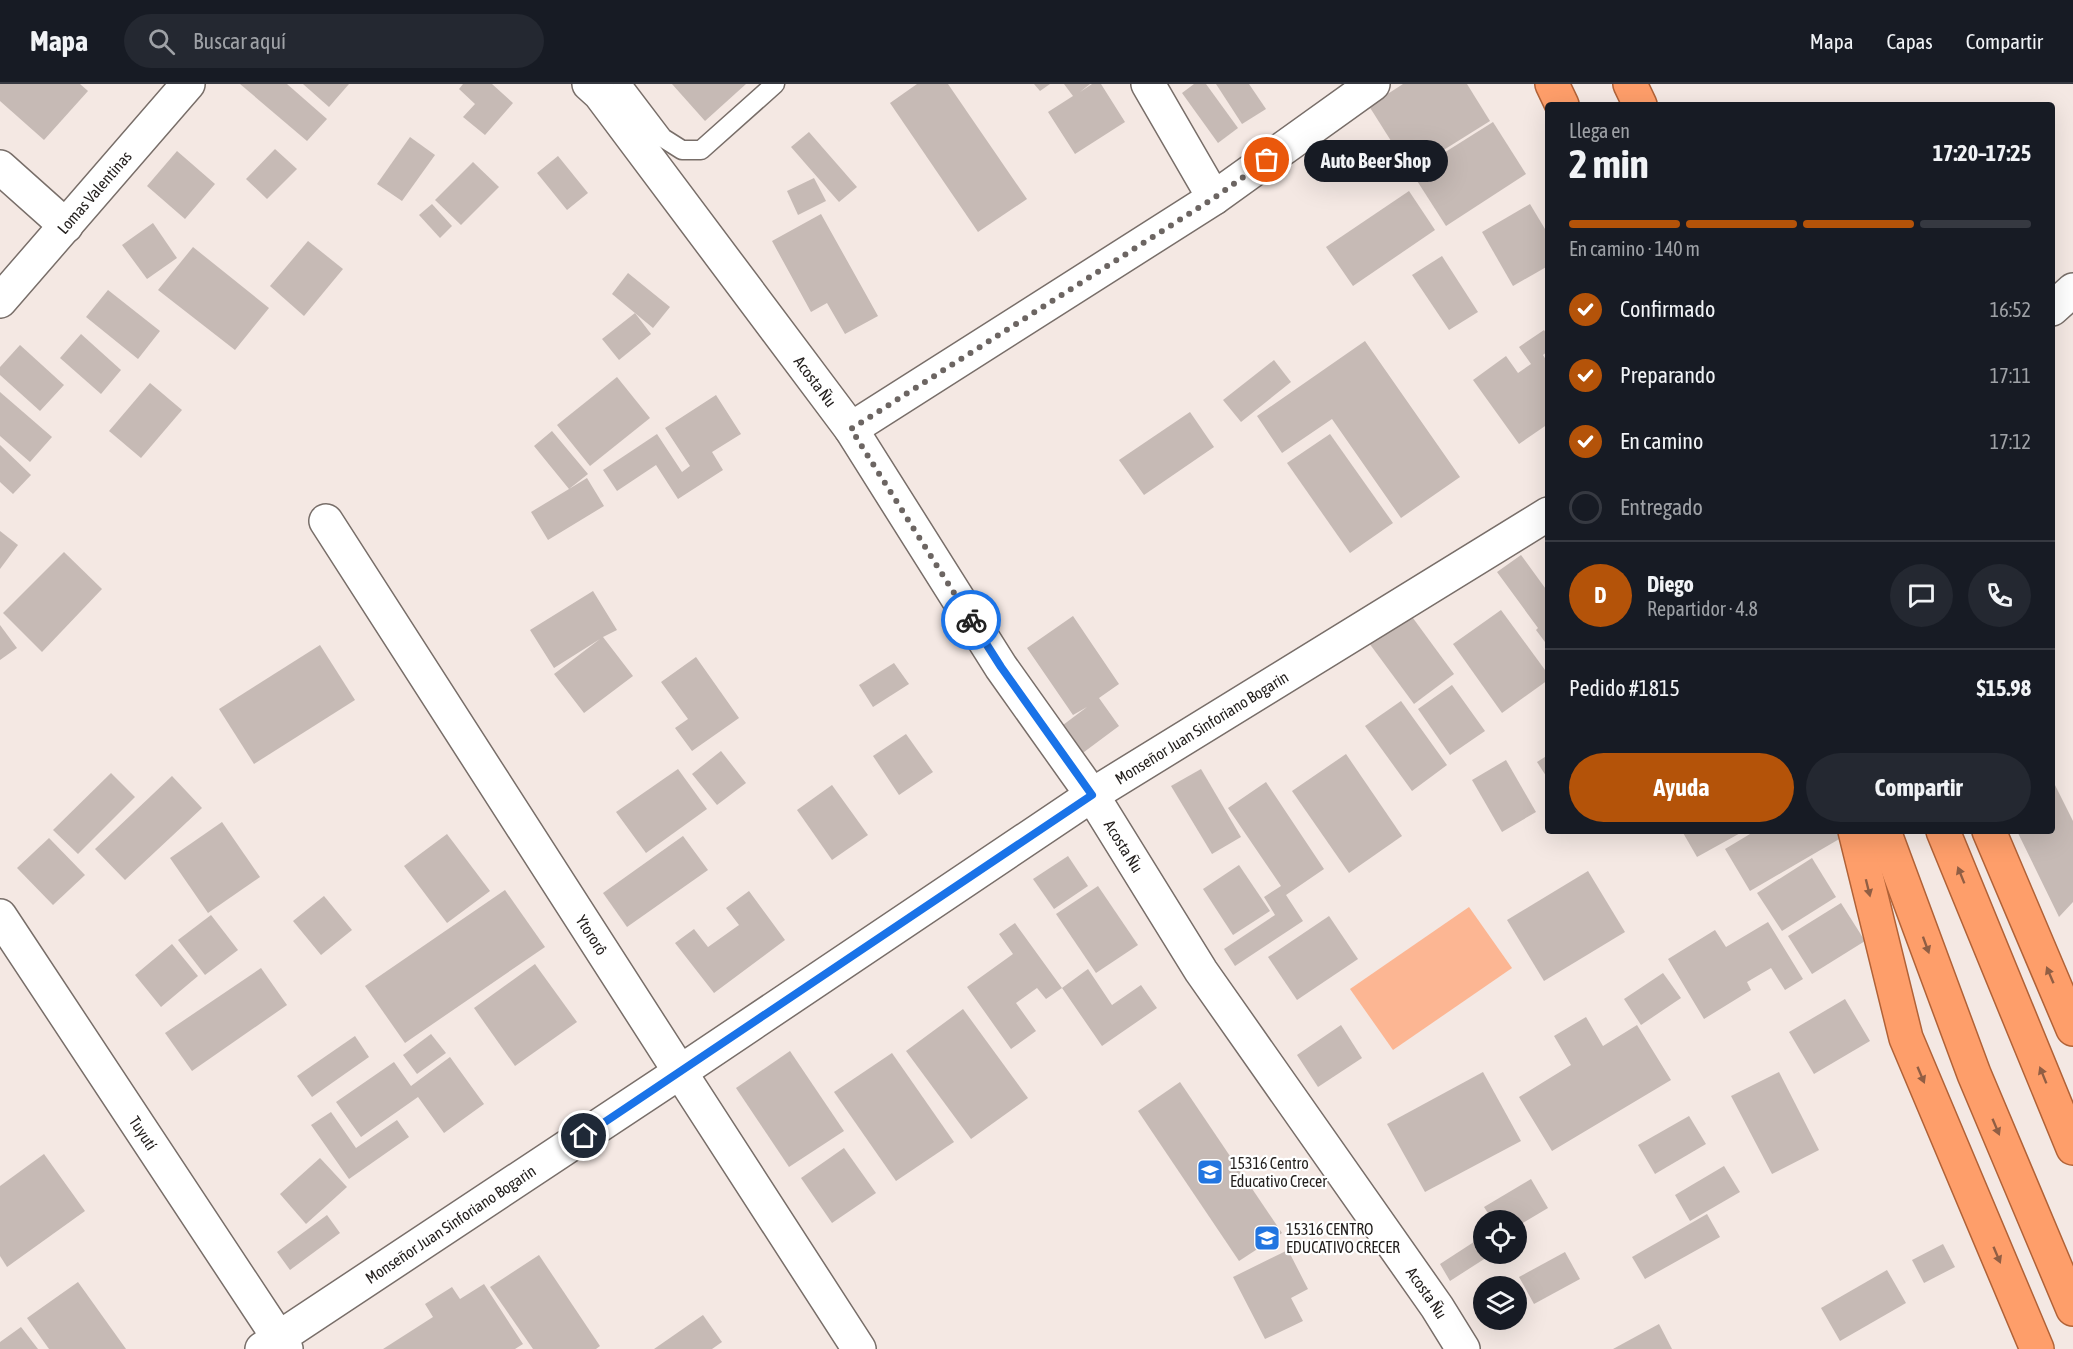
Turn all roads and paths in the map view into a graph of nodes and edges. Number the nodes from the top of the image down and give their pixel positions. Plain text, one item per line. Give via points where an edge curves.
1 (188, 84) edge
2 (589, 84) edge
3 (622, 84) edge
4 (775, 84) edge
5 (1148, 84) edge
6 (1373, 84) edge
7 (1552, 84) edge
8 (1630, 84) edge
9 (1561, 102) edge
10 (1639, 102) edge
11 (0, 167) edge
12 (1214, 198) junction
13 (66, 226) junction
14 (2073, 290) edge
15 (0, 301) edge
16 (2055, 306) edge
17 (851, 429) junction
18 (1545, 516) edge
19 (326, 521) dead end
20 (1092, 795) junction
21 (1856, 834) edge
22 (1885, 834) edge
23 (1944, 834) edge
24 (1990, 834) edge
25 (0, 916) edge
26 (2073, 1029) edge
27 (680, 1072) junction
28 (2073, 1148) edge
29 (2073, 1309) edge
30 (275, 1345) edge
31 (859, 1349) edge
32 (1462, 1349) edge
33 (2037, 1349) edge

1 - 13 street, Lomas Valentinas
2 - 17 street, Acosta Ñu
3 - 4 lane via 663,138 682,150 701,150
5 - 12 street
6 - 12 street
7 - 9 highway
8 - 10 highway
11 - 13 street
12 - 17 street
13 - 15 street, Lomas Valentinas
14 - 16 street
17 - 20 street, Acosta Ñu via 1001,667
18 - 20 street, Monseñor Juan Sinforiano Bogarin
19 - 27 street, Ytororô
20 - 27 street, Monseñor Juan Sinforiano Bogarin
20 - 32 street, Acosta Ñu via 1201,971
21 -> 33 highway via 1906,1038
22 -> 29 highway via 1974,1074
28 -> 23 highway
26 -> 24 highway
25 - 30 street, Tuyutí
27 - 30 street, Monseñor Juan Sinforiano Bogarin
27 - 31 street, Ytororô

